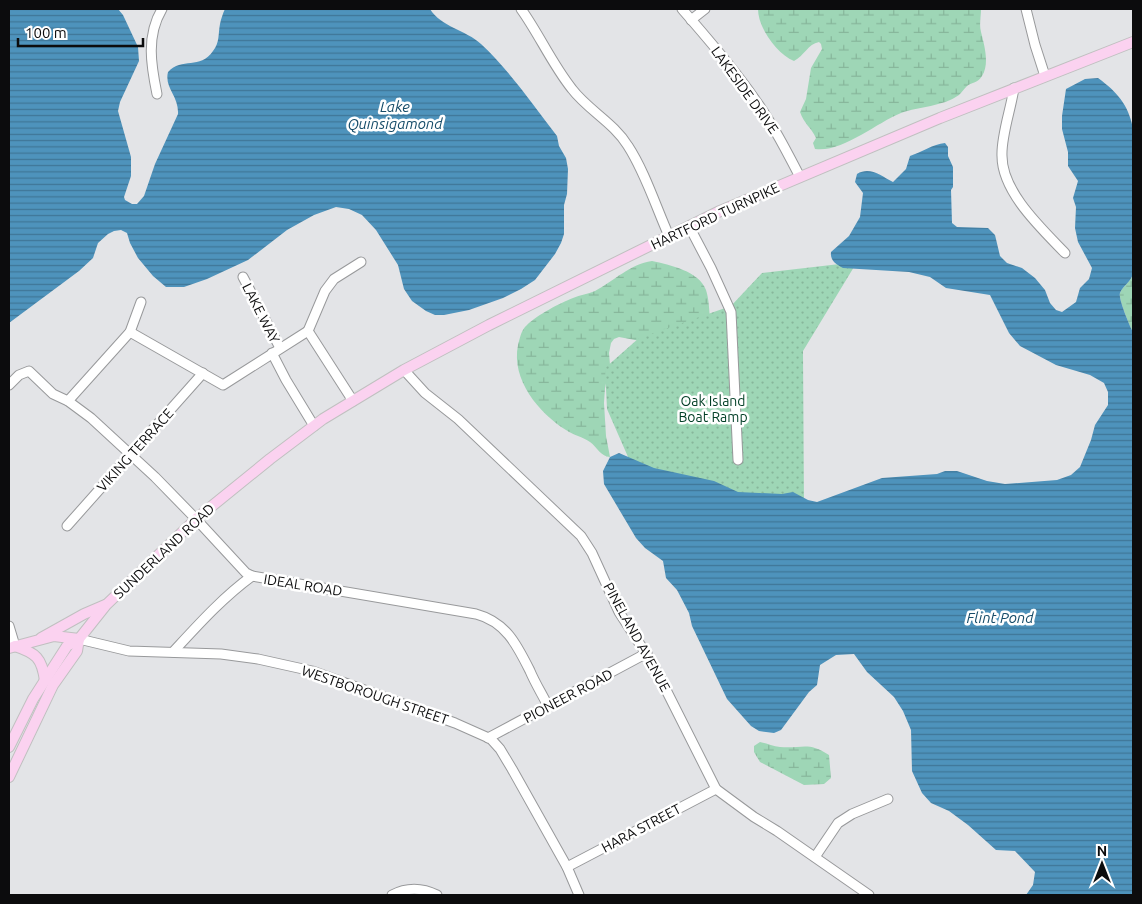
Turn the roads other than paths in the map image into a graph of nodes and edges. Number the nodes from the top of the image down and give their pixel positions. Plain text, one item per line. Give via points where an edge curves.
1 (162, 9) edge
2 (521, 9) edge
3 (682, 9) edge
4 (705, 9) edge
5 (1026, 9) edge
6 (691, 20) junction
7 (1133, 42) edge
8 (1044, 76) junction
9 (1014, 88) junction
10 (157, 94) dead end
11 (800, 177) junction
12 (689, 226) junction
13 (669, 236) junction
14 (1065, 253) dead end
15 (361, 262) dead end
16 (243, 277) dead end
17 (141, 302) dead end
18 (308, 331) junction
19 (130, 332) junction
20 (276, 351) junction
21 (404, 370) junction
22 (203, 373) junction
23 (9, 386) edge
24 (68, 401) junction
25 (353, 401) junction
26 (314, 426) junction
27 (131, 455) junction
28 (738, 460) dead end
29 (196, 518) junction
30 (67, 526) dead end
31 (252, 576) junction
32 (106, 605) junction
33 (9, 626) edge
34 (41, 638) junction
35 (79, 638) junction
36 (12, 647) edge
37 (173, 652) junction
38 (647, 652) junction
39 (45, 681) junction
40 (548, 706) junction
41 (488, 738) junction
42 (9, 747) edge
43 (9, 777) edge
44 (716, 789) junction
45 (888, 798) dead end
46 (815, 858) junction
47 (567, 867) junction
48 (392, 895) edge
49 (438, 895) edge
50 (579, 895) edge
51 (869, 895) edge

1 - 10 street via 151,40
2 - 13 street via 571,88 627,145
3 - 6 street, LAKESIDE DRIVE
4 - 6 street
5 - 8 street
6 - 11 street, LAKESIDE DRIVE via 754,97
7 - 8 main road, HARTFORD TURNPIKE
8 - 9 main road, HARTFORD TURNPIKE
9 - 11 main road, HARTFORD TURNPIKE
9 - 14 street via 1003,143 1004,172 1018,199
11 - 12 main road, HARTFORD TURNPIKE
12 - 13 main road, HARTFORD TURNPIKE
12 - 28 street via 730,312
13 - 21 main road, HARTFORD TURNPIKE
15 - 18 street via 334,279 325,291
16 - 20 street, LAKE WAY
17 - 19 street
18 - 20 street
18 - 25 street
19 - 22 street
19 - 24 street
20 - 22 street via 223,385
20 - 26 street, LAKE WAY via 286,380
21 - 25 main road, HARTFORD TURNPIKE
21 - 38 street, PINELAND AVENUE via 575,530 592,553 620,612
22 - 27 street, VIKING TERRACE
23 - 24 street, IDEAL ROAD via 19,375 29,371 53,394
24 - 27 street, IDEAL ROAD
25 - 26 main road, HARTFORD TURNPIKE
26 - 29 main road, SUNDERLAND ROAD
27 - 29 street, IDEAL ROAD
27 - 30 street, VIKING TERRACE
29 - 31 street, IDEAL ROAD
29 - 32 main road, SUNDERLAND ROAD
31 - 37 street via 234,589
31 - 40 street, IDEAL ROAD via 485,616 502,627 516,644
32 - 34 main road
32 - 35 main road, SUNDERLAND ROAD
33 - 36 street
34 - 35 main road
34 - 36 main road
35 - 37 street, WESTBOROUGH STREET via 129,651
35 - 39 main road via 67,646
35 - 43 main road via 77,651 53,685
36 - 39 main road via 35,655
37 - 41 street, WESTBOROUGH STREET via 258,659 312,671 383,695
38 - 40 street, PIONEER ROAD
38 - 44 street, PINELAND AVENUE
39 - 42 main road
40 - 41 street, PIONEER ROAD
41 - 47 street, WESTBOROUGH STREET via 500,749
44 - 46 street, PINELAND AVENUE
44 - 47 street, HARA STREET
45 - 46 street via 838,822
46 - 51 street, PINELAND AVENUE
47 - 50 street, WESTBOROUGH STREET
48 - 49 street via 415,889

